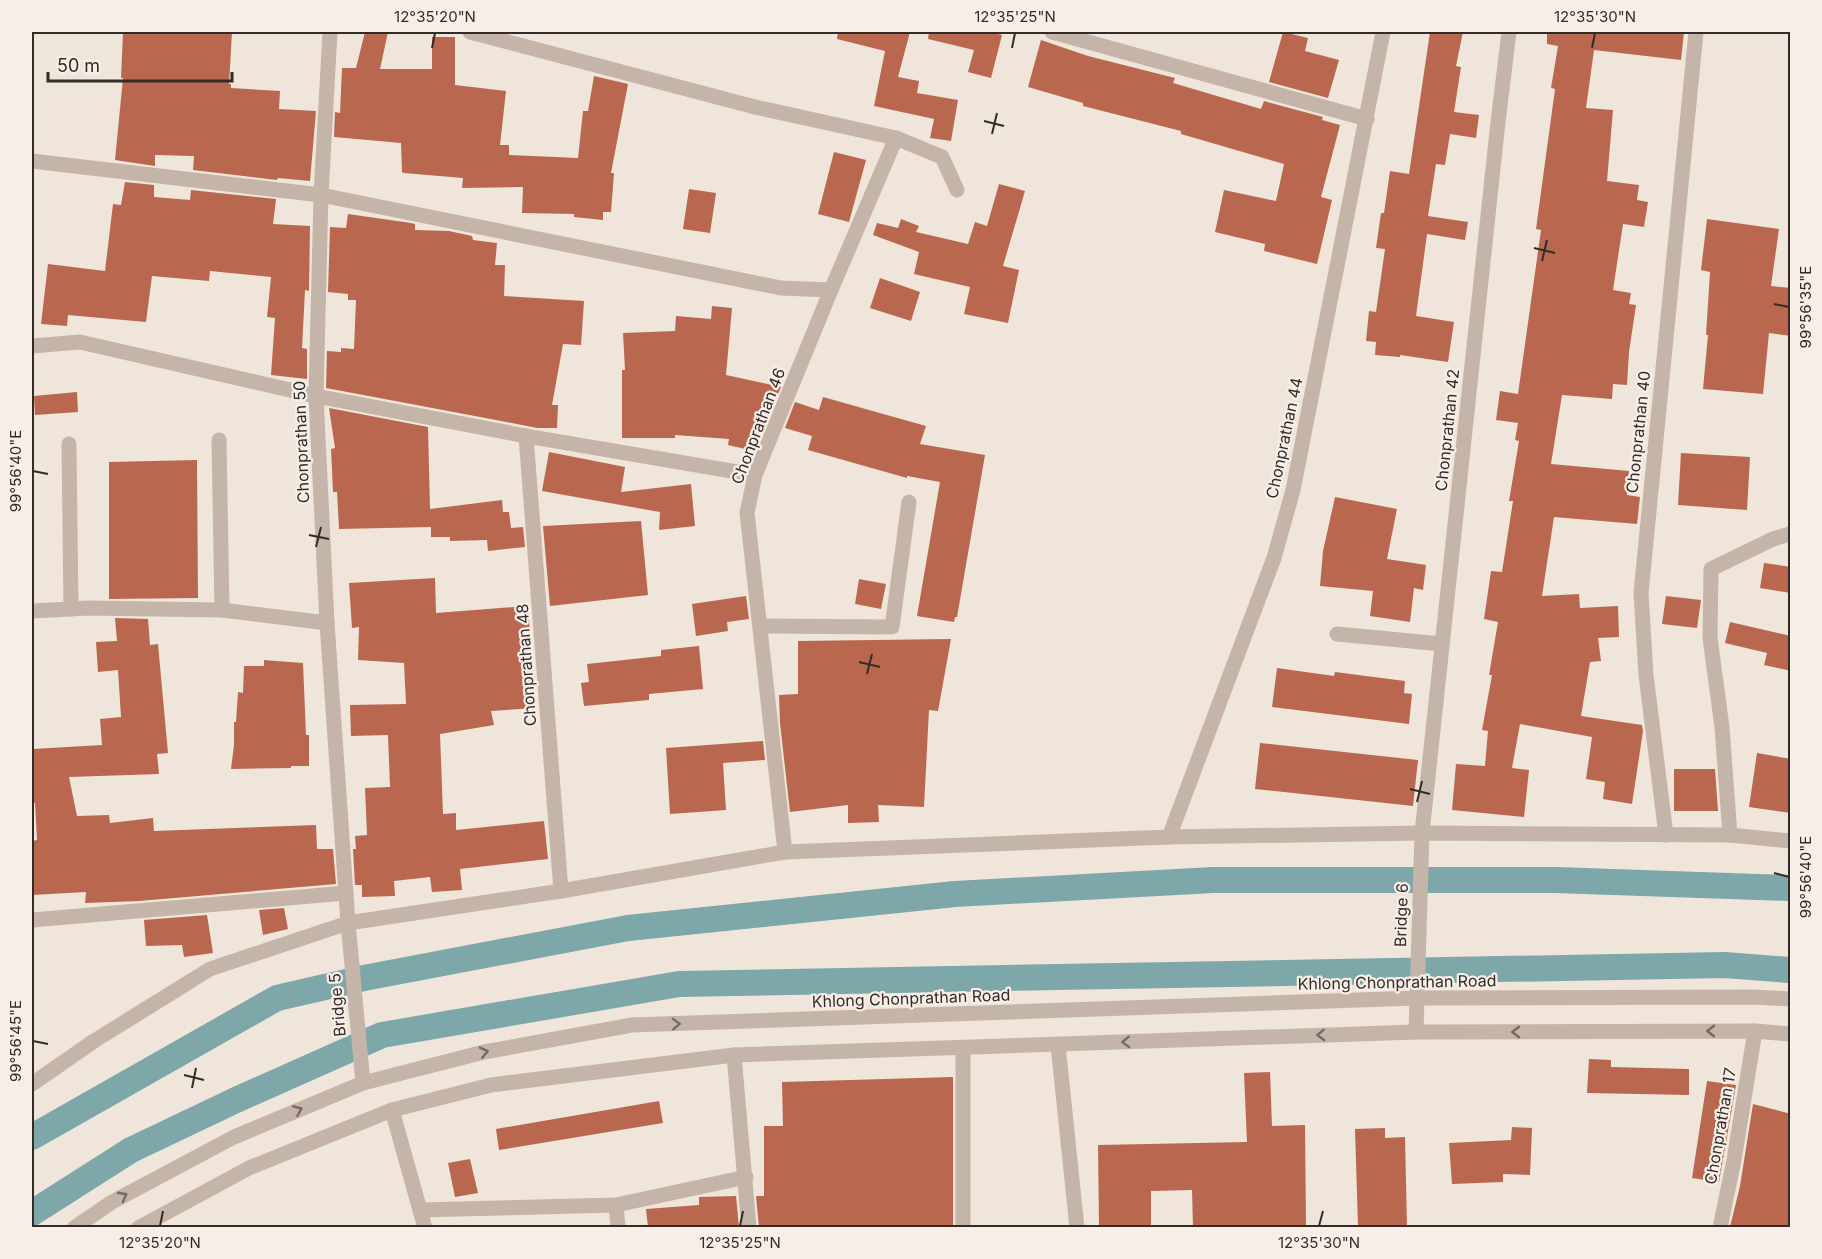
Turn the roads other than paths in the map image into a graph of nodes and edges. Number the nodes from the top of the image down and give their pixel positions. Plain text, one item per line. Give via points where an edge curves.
1 (330, 32) edge
2 (470, 32) edge
3 (1052, 32) edge
4 (1383, 32) edge
5 (1509, 32) edge
6 (1696, 32) edge
7 (1367, 120) junction
8 (896, 138) junction
9 (32, 161) edge
10 (957, 190) dead end
11 (321, 195) junction
12 (831, 290) junction
13 (32, 346) edge
14 (316, 396) junction
15 (526, 436) junction
16 (219, 440) dead end
17 (69, 444) dead end
18 (755, 475) junction
19 (909, 502) dead end
20 (1791, 534) edge
21 (70, 609) junction
22 (222, 610) junction
23 (32, 611) edge
24 (327, 623) junction
25 (760, 627) junction
26 (1336, 634) dead end
27 (1442, 644) junction
28 (1422, 833) junction
29 (1666, 835) junction
30 (1730, 835) junction
31 (1168, 837) junction
32 (1791, 841) edge
33 (785, 852) junction
34 (561, 891) junction
35 (346, 892) junction
36 (32, 920) edge
37 (348, 923) junction
38 (1417, 998) junction
39 (1791, 999) edge
40 (1755, 1031) junction
41 (1416, 1032) junction
42 (1791, 1034) edge
43 (1058, 1045) junction
44 (963, 1048) junction
45 (734, 1055) junction
46 (363, 1083) junction
47 (32, 1084) edge
48 (392, 1110) junction
49 (746, 1177) junction
50 (616, 1205) junction
51 (420, 1210) junction
52 (74, 1227) edge
53 (138, 1227) edge
54 (425, 1227) edge
55 (618, 1227) edge
56 (749, 1227) edge
57 (963, 1227) edge
58 (1077, 1227) edge
59 (1720, 1227) edge

1 - 11 street, Chonprathan 50
2 - 8 street
3 - 7 street
4 - 7 street, Chonprathan 44
5 - 27 street, Chonprathan 42
6 - 29 street, Chonprathan 40 via 1641,593 1646,675
7 - 31 street, Chonprathan 44 via 1293,490 1274,558
8 - 10 street via 942,158
8 - 12 street, Chonprathan 46
9 - 11 street
11 - 12 street via 781,288
11 - 14 street, Chonprathan 50
12 - 18 street, Chonprathan 46
13 - 14 street via 80,342
14 - 15 street
14 - 24 street, Chonprathan 50
15 - 18 street
15 - 34 street, Chonprathan 48
16 - 22 street
17 - 21 street
18 - 25 street, Chonprathan 46 via 747,513
19 - 25 street via 892,627
20 - 30 street via 1711,569 1710,638
21 - 22 street
21 - 23 street
22 - 24 street
24 - 35 street, Chonprathan 50
25 - 33 street, Chonprathan 46
26 - 27 street
27 - 28 street, Chonprathan 42
28 - 29 street
28 - 31 street
28 - 38 street, Bridge 6
29 - 30 street
30 - 32 street
31 - 33 street
33 - 34 street
34 - 37 street
35 - 36 street
35 - 37 street, Chonprathan 50
37 - 46 street, Bridge 5
37 - 47 street via 210,969
38 - 39 street, Khlong Chonprathan Road
38 - 41 street, Bridge 6
46 -> 38 street, Khlong Chonprathan Road via 484,1052 632,1025
40 -> 41 street
40 - 42 street
40 - 59 street, Chonprathan 17
41 -> 43 street
43 - 44 street
43 - 58 street
44 - 45 street
44 - 57 street
45 - 48 street via 491,1085
45 - 49 street
52 -> 46 street, Khlong Chonprathan Road via 112,1202 234,1137
48 - 51 street
48 - 53 street via 249,1168
49 - 50 street
49 - 56 street
50 - 51 street
50 - 55 street
51 - 54 street

